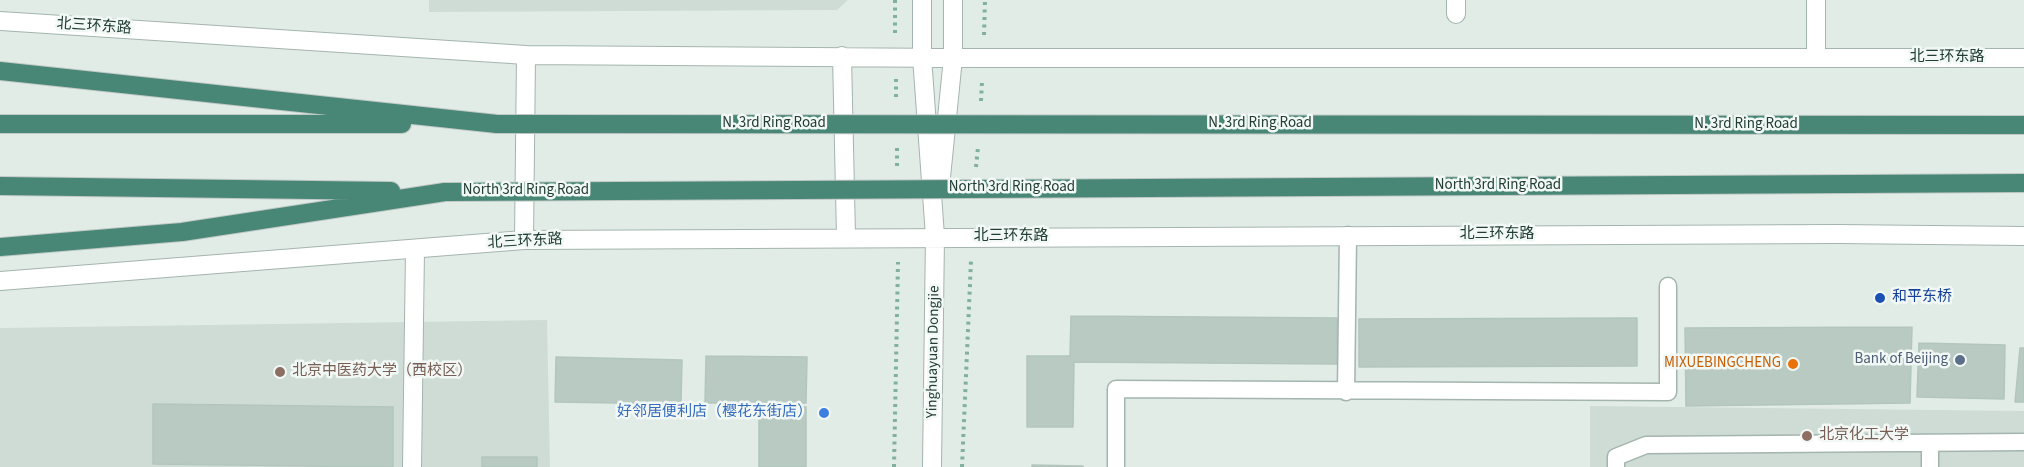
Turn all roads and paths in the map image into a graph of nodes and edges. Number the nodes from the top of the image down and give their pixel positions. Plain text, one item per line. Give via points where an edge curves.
1 (922, 0) edge
2 (953, 0) edge
3 (1816, 0) edge
4 (0, 21) edge
5 (526, 55) junction
6 (842, 56) junction
7 (922, 57) junction
8 (953, 58) junction
9 (1816, 58) junction
10 (2024, 58) edge
11 (0, 71) edge
12 (0, 124) edge
13 (497, 124) junction
14 (2024, 125) edge
15 (2024, 183) edge
16 (0, 186) edge
17 (445, 192) junction
18 (1348, 235) junction
19 (2024, 236) edge
20 (846, 237) junction
21 (935, 237) junction
22 (524, 240) junction
23 (0, 247) edge
24 (415, 249) junction
25 (0, 281) edge
26 (1668, 286) dead end
27 (1346, 392) junction
28 (2024, 442) edge
29 (1930, 443) junction
30 (412, 467) edge
31 (932, 467) edge
32 (1116, 467) edge
33 (1616, 467) edge
34 (1930, 467) edge

1 - 7 street
2 - 8 street
3 - 9 street
4 - 5 street, 北三环东路
5 - 6 street, 北三环东路
5 - 22 street
6 - 7 street, 北三环东路
6 - 20 street
7 - 8 street, 北三环东路
7 - 21 street
8 - 9 street, 北三环东路
8 - 21 street
9 - 10 street, 北三环东路
11 - 13 highway
12 - 13 highway
13 - 14 highway, N. 3rd Ring Road, bridge
15 - 17 highway, North 3rd Ring Road, bridge
16 - 17 highway, North 3rd Ring Road
17 - 23 highway via 182,232
18 - 19 street, 北三环东路
18 - 21 street, 北三环东路
18 - 27 lane
20 - 21 street, 北三环东路
20 - 22 street, 北三环东路
21 - 31 street, Yinghuayuan Dongjie
22 - 24 street, 北三环东路
24 - 25 street, 北三环东路
24 - 30 street
26 - 27 lane via 1668,392
27 - 32 lane via 1116,389
28 - 29 lane
29 - 33 lane via 1646,445 1616,457
29 - 34 lane

